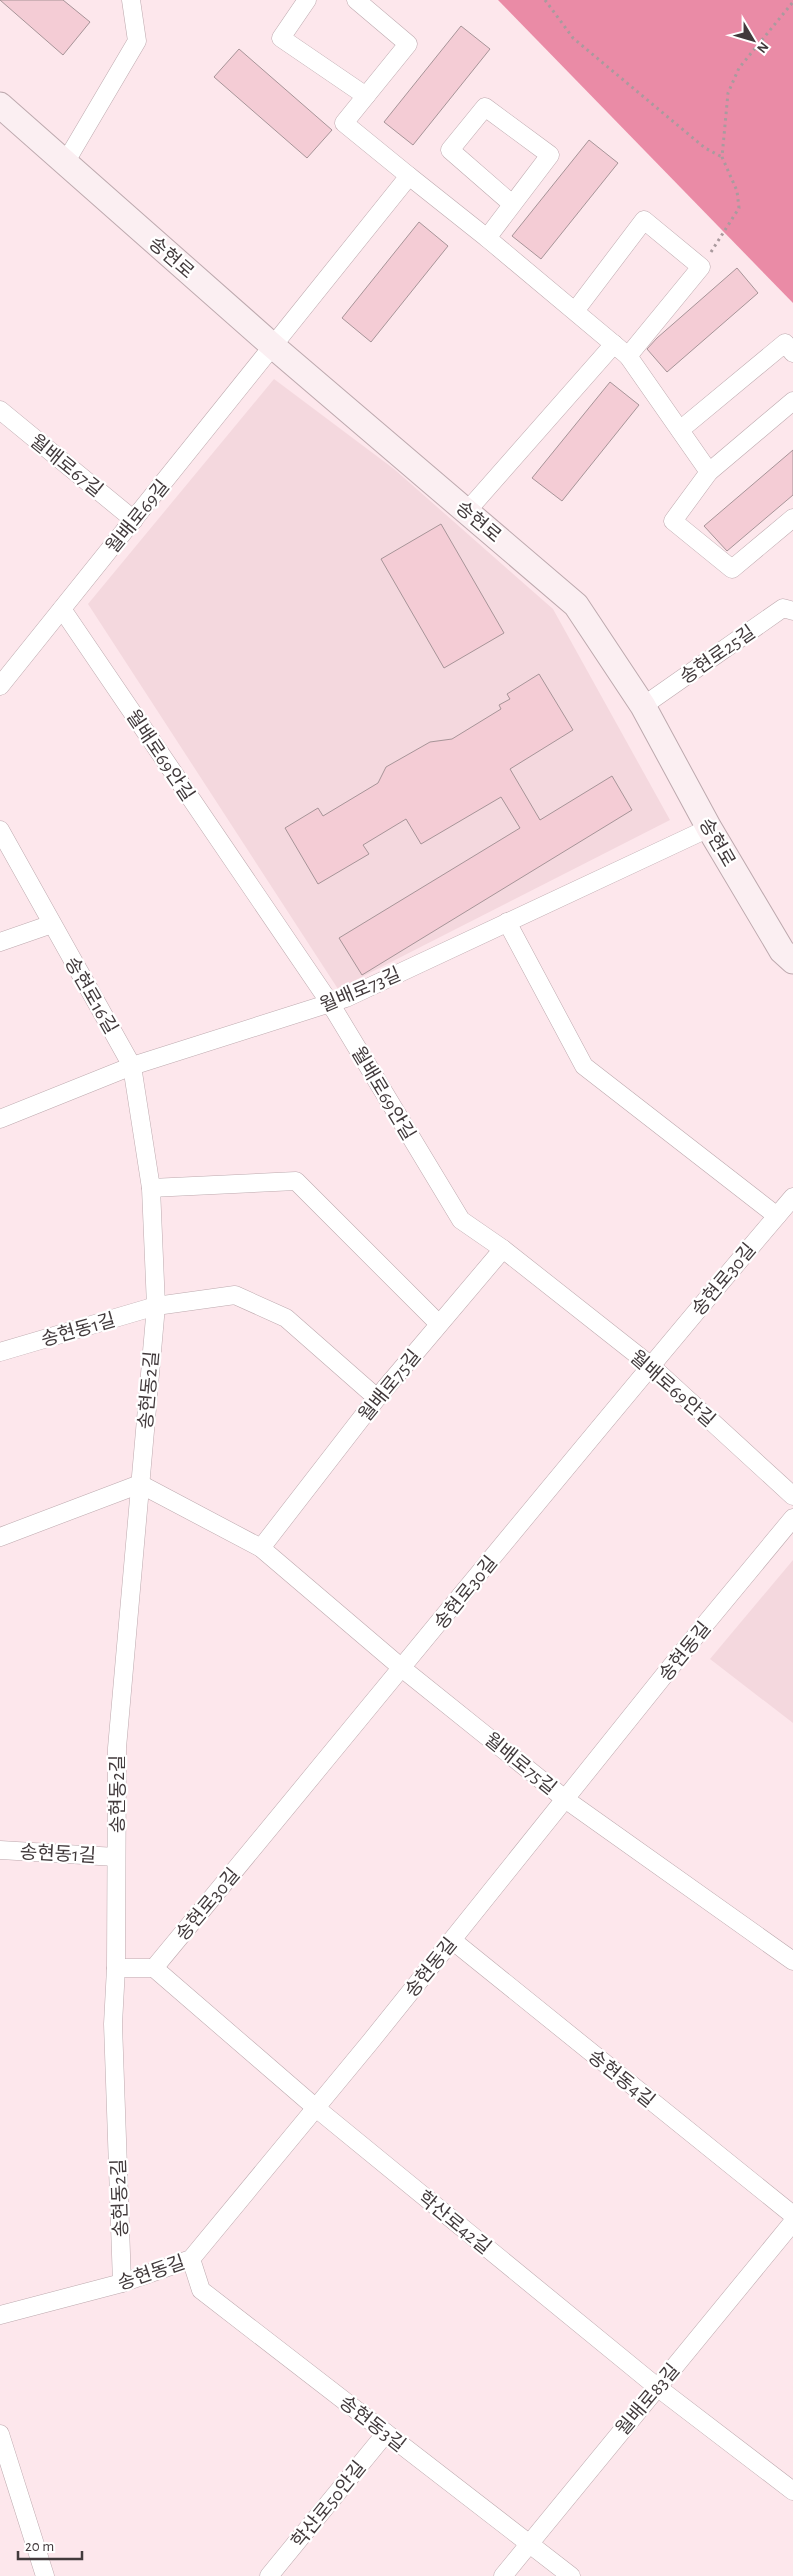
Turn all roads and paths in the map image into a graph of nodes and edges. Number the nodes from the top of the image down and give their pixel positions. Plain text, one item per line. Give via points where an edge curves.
1 (131, 0) edge
2 (307, 0) edge
3 (356, 0) edge
4 (545, 0) edge
5 (793, 2) edge
6 (366, 96) junction
7 (0, 105) edge
8 (722, 157) junction
9 (65, 163) junction
10 (409, 176) junction
11 (512, 204) junction
12 (487, 238) junction
13 (701, 268) junction
14 (574, 311) junction
15 (614, 344) junction
16 (274, 347) junction
17 (793, 352) edge
18 (628, 356) junction
19 (793, 401) edge
20 (0, 410) edge
21 (680, 430) junction
22 (709, 472) junction
23 (467, 510) junction
24 (793, 518) edge
25 (134, 520) junction
26 (790, 607) edge
27 (62, 609) junction
28 (0, 686) edge
29 (643, 706) junction
30 (709, 828) junction
31 (0, 830) edge
32 (507, 922) junction
33 (52, 924) junction
34 (0, 942) edge
35 (793, 962) edge
36 (330, 1003) junction
37 (132, 1066) junction
38 (0, 1119) edge
39 (151, 1188) junction
40 (793, 1197) edge
41 (777, 1216) junction
42 (503, 1249) junction
43 (156, 1306) junction
44 (440, 1324) junction
45 (0, 1352) edge
46 (650, 1365) junction
47 (377, 1398) junction
48 (140, 1484) junction
49 (793, 1496) edge
50 (793, 1518) edge
51 (0, 1537) edge
52 (261, 1548) junction
53 (403, 1669) junction
54 (565, 1799) junction
55 (0, 1850) edge
56 (116, 1857) junction
57 (452, 1940) junction
58 (793, 1962) edge
59 (116, 1968) junction
60 (154, 1968) junction
61 (316, 2108) junction
62 (793, 2215) edge
63 (793, 2222) edge
64 (191, 2259) junction
65 (122, 2283) junction
66 (0, 2315) edge
67 (657, 2386) junction
68 (386, 2433) junction
69 (0, 2434) edge
70 (793, 2491) edge
71 (528, 2542) junction
72 (45, 2576) edge
73 (269, 2576) edge
74 (503, 2576) edge
75 (571, 2576) edge

1 - 9 street via 137,41
2 - 6 street via 281,38
3 - 6 street via 408,44
4 - 8 path via 574,38 704,148
5 - 8 path via 732,80
6 - 10 street via 344,123
7 - 9 main road, 송현로
8 - 13 path via 737,191 739,208
9 - 16 main road, 송현로
10 - 12 street
10 - 16 street, 월배로69길
11 - 11 street via 550,155 485,107 450,150
11 - 12 street
12 - 14 street
13 - 14 street via 644,220
13 - 18 street
14 - 15 street
15 - 18 street
15 - 23 street
16 - 23 main road, 송현로
16 - 25 street, 월배로69길
17 - 21 street via 785,343
18 - 21 street
19 - 22 street
20 - 25 street, 월배로67길
21 - 22 street
22 - 24 street via 673,521 732,569
23 - 29 main road, 송현로 via 576,605
25 - 27 street, 월배로69길
26 - 29 street, 송현로25길
27 - 28 street, 월배로69길
27 - 36 street, 월배로69안길
29 - 30 main road, 송현로
30 - 32 street, 월배로73길
30 - 35 main road, 송현로 via 782,951
31 - 33 street, 송현로16길
32 - 36 street, 월배로73길
32 - 41 street via 584,1066
33 - 34 street
33 - 37 street, 송현로16길
36 - 37 street, 월배로73길
36 - 42 street, 월배로69안길 via 461,1220
37 - 38 street, 월배로73길
37 - 39 street, 송현동2길
39 - 43 street, 송현동2길
39 - 44 street via 296,1181
40 - 41 street, 송현로30길
41 - 46 street, 송현로30길
42 - 44 street, 월배로75길
42 - 46 street, 월배로69안길
43 - 45 street, 송현동1길
43 - 47 street via 235,1295 286,1318
43 - 48 street, 송현동2길
44 - 47 street, 월배로75길
46 - 49 street, 월배로69안길
46 - 53 street, 송현로30길
47 - 52 street, 월배로75길
48 - 51 street
48 - 52 street, 월배로75길
48 - 56 street, 송현동2길 via 117,1748
50 - 54 street, 송현동길
52 - 53 street, 월배로75길
53 - 54 street, 월배로75길
53 - 60 street, 송현로30길
54 - 57 street, 송현동길
54 - 58 street, 월배로75길
55 - 56 street, 송현동1길
56 - 59 street, 송현동2길
57 - 61 street, 송현동길
57 - 62 street, 송현동4길
59 - 60 street
59 - 65 street, 송현동2길 via 113,2024
60 - 61 street, 학산로42길
61 - 64 street, 송현동길
61 - 67 street, 학산로42길
63 - 67 street, 월배로83길
64 - 65 street, 송현동길
64 - 68 street, 송현동3길 via 200,2290
65 - 66 street, 송현동길
67 - 70 street, 학산로42길
67 - 71 street, 월배로83길
68 - 71 street, 송현동3길
68 - 73 street, 학산로50안길
69 - 72 street
71 - 74 street, 월배로83길
71 - 75 street, 송현동3길

